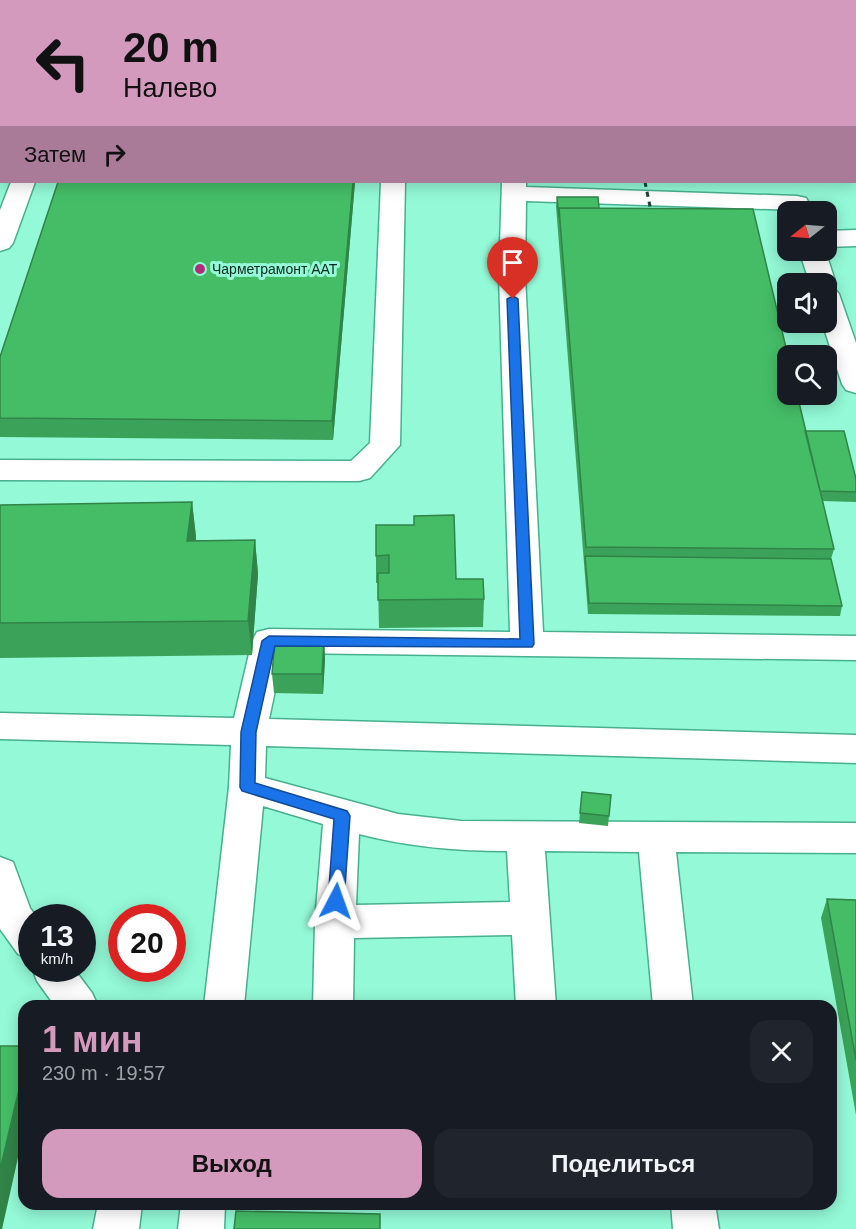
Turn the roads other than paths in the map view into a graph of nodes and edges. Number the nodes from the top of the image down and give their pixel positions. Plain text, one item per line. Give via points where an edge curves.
1 (23, 183) edge
2 (393, 183) edge
3 (514, 188) edge
4 (796, 199) edge
5 (856, 238) edge
6 (837, 239) edge
7 (0, 243) edge
8 (837, 327) edge
9 (856, 384) edge
10 (0, 470) edge
11 (527, 644) junction
12 (856, 648) edge
13 (1, 732) edge
14 (249, 732) junction
15 (856, 749) edge
16 (247, 787) junction
17 (342, 816) junction
18 (525, 836) junction
19 (656, 836) junction
20 (856, 838) edge
21 (0, 873) edge
22 (530, 918) junction
23 (335, 922) junction
24 (18, 923) edge
25 (60, 982) edge
26 (74, 1000) edge
27 (225, 1000) edge
28 (333, 1000) edge
29 (536, 1000) edge
30 (672, 1000) edge
31 (119, 1210) edge
32 (203, 1210) edge
33 (694, 1210) edge
34 (116, 1229) edge
35 (201, 1229) edge
36 (696, 1229) edge

1 - 7 street
2 - 10 street via 385,445 359,471
3 - 4 street via 557,194
3 - 11 street via 512,276
5 - 6 street
8 - 9 street
11 - 12 street
11 - 14 street via 269,641
13 - 14 street
14 - 15 street
14 - 16 street
16 - 17 street
16 - 27 street
17 - 18 street via 398,829 461,836
17 - 23 street
18 - 19 street
18 - 22 street
19 - 20 street
19 - 30 street
21 - 24 street
22 - 23 street
22 - 29 street
23 - 28 street
25 - 26 street
31 - 34 street
32 - 35 street
33 - 36 street

